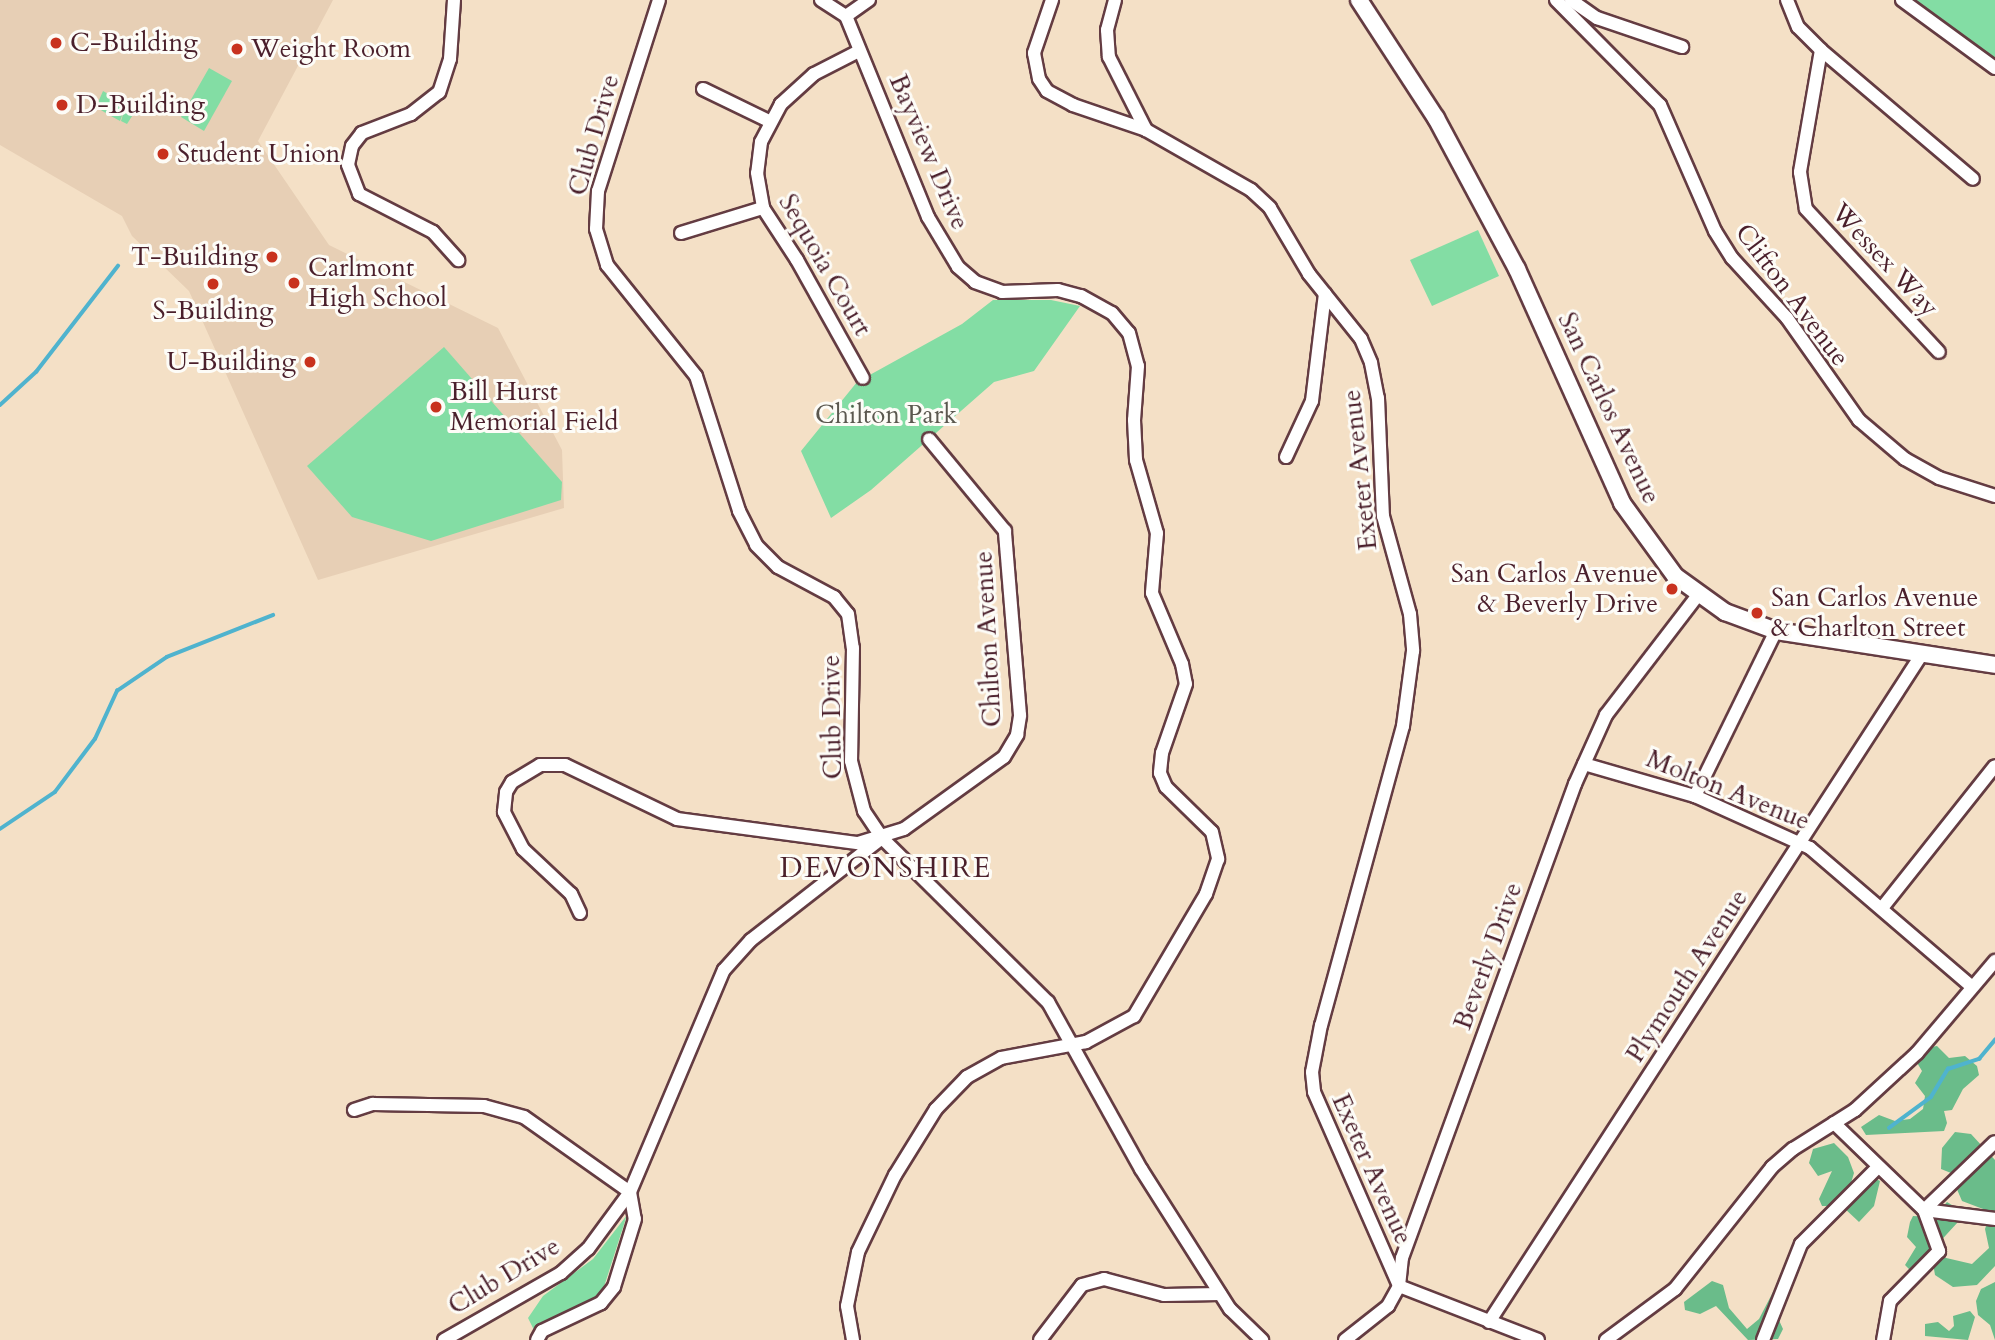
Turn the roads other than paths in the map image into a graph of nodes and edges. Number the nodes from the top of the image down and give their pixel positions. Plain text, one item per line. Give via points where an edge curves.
1 (454, 0) edge
2 (659, 0) edge
3 (821, 0) edge
4 (869, 0) edge
5 (1052, 0) edge
6 (1115, 0) edge
7 (1359, 0) edge
8 (1556, 0) edge
9 (1571, 0) edge
10 (1787, 0) edge
11 (1902, 0) edge
12 (846, 16) junction
13 (1682, 47) dead end
14 (1821, 50) junction
15 (859, 51) junction
16 (1995, 68) edge
17 (704, 89) dead end
18 (769, 121) junction
19 (1146, 130) junction
20 (1973, 179) dead end
21 (763, 208) junction
22 (681, 233) dead end
23 (457, 260) dead end
24 (1325, 294) junction
25 (1939, 352) dead end
26 (863, 378) dead end
27 (929, 439) dead end
28 (1286, 457) dead end
29 (1995, 496) edge
30 (1698, 594) junction
31 (1776, 631) junction
32 (1922, 654) junction
33 (1995, 665) edge
34 (1584, 764) junction
35 (1995, 766) edge
36 (1695, 796) junction
37 (882, 838) junction
38 (1801, 842) junction
39 (1882, 908) junction
40 (580, 913) dead end
41 (1995, 961) edge
42 (1972, 988) junction
43 (1074, 1046) junction
44 (354, 1110) dead end
45 (1834, 1123) junction
46 (1995, 1142) edge
47 (1878, 1167) junction
48 (630, 1192) junction
49 (1924, 1210) junction
50 (1995, 1219) edge
51 (1399, 1286) junction
52 (1220, 1294) junction
53 (1489, 1322) junction
54 (1623, 1334) edge
55 (444, 1340) edge
56 (537, 1340) edge
57 (853, 1340) edge
58 (1040, 1340) edge
59 (1262, 1340) edge
60 (1345, 1340) edge
61 (1538, 1340) edge
62 (1606, 1340) edge
63 (1763, 1340) edge
64 (1883, 1340) edge

1 - 23 street via 448,69 439,92 411,114 362,134 352,146 348,165 359,194 433,232
2 - 37 street, Club Drive via 598,191 600,246 610,271 701,386 747,532 778,567 828,593 848,614 853,629 853,777 860,803
3 - 12 street
4 - 12 street
5 - 19 street, Exeter Avenue via 1035,48 1042,85 1060,100
6 - 19 street via 1107,30 1110,57
7 - 30 main road, San Carlos Avenue via 1436,118 1517,269 1622,503 1654,552
8 - 29 street, Clifton Avenue via 1660,106 1715,231 1732,258 1787,318 1859,420 1884,443 1938,478
9 - 13 street via 1597,18
10 - 14 street via 1798,27
11 - 16 street
12 - 15 street, Bayview Drive
14 - 20 street
14 - 25 street, Wessex Way via 1800,172 1806,209
15 - 18 street, Sequoia Court via 802,83
15 - 43 street, Bayview Drive via 928,217 958,267 993,290 1058,290 1103,306 1129,333 1137,357 1135,447 1157,533 1152,593 1186,684 1161,752 1160,773 1171,793 1212,832 1218,859 1206,894 1140,1009 1117,1028
17 - 18 street
18 - 21 street, Sequoia Court via 757,164
19 - 24 street, Exeter Avenue via 1251,190 1270,208
21 - 22 street via 710,228
21 - 26 street, Sequoia Court
24 - 28 street via 1312,401
24 - 51 street, Exeter Avenue via 1361,339 1371,363 1378,398 1383,516 1410,614 1413,651 1402,726 1312,1072 1320,1110
27 - 37 street, Chilton Avenue via 1005,531 1019,726 1004,757 904,829
30 - 31 main road, San Carlos Avenue via 1725,612
30 - 34 street, Beverly Drive via 1606,715
31 - 32 main road, San Carlos Avenue
31 - 36 street
32 - 33 main road, San Carlos Avenue
32 - 38 street, Plymouth Avenue
34 - 36 street, Molton Avenue
34 - 51 street, Beverly Drive via 1402,1258
35 - 39 street
36 - 38 street, Molton Avenue
37 - 40 street via 849,843 677,819 565,765 540,765 512,782 504,812 516,841 571,894
37 - 43 street via 1025,975
37 - 48 street, Club Drive via 751,940 724,970
38 - 39 street, Molton Avenue
38 - 53 street, Plymouth Avenue
39 - 42 street, Molton Avenue
41 - 42 street
42 - 45 street via 1917,1053 1855,1110
43 - 52 street via 1141,1170
43 - 57 street, Bayview Drive via 1050,1046 1001,1058 967,1077 936,1108 858,1252 847,1306
44 - 48 street via 373,1104 484,1106 524,1117
45 - 47 street
45 - 54 street via 1772,1167 1690,1273
46 - 49 street
47 - 49 street
47 - 63 street via 1801,1244
48 - 55 street, Club Drive via 573,1264
48 - 56 street via 635,1219 614,1287 601,1303 542,1331
49 - 50 street
49 - 64 street via 1939,1251 1890,1301
51 - 53 street
51 - 60 street, Beverly Drive via 1388,1306
52 - 58 street via 1164,1295 1104,1279 1082,1285
52 - 59 street
53 - 61 street
54 - 62 street

